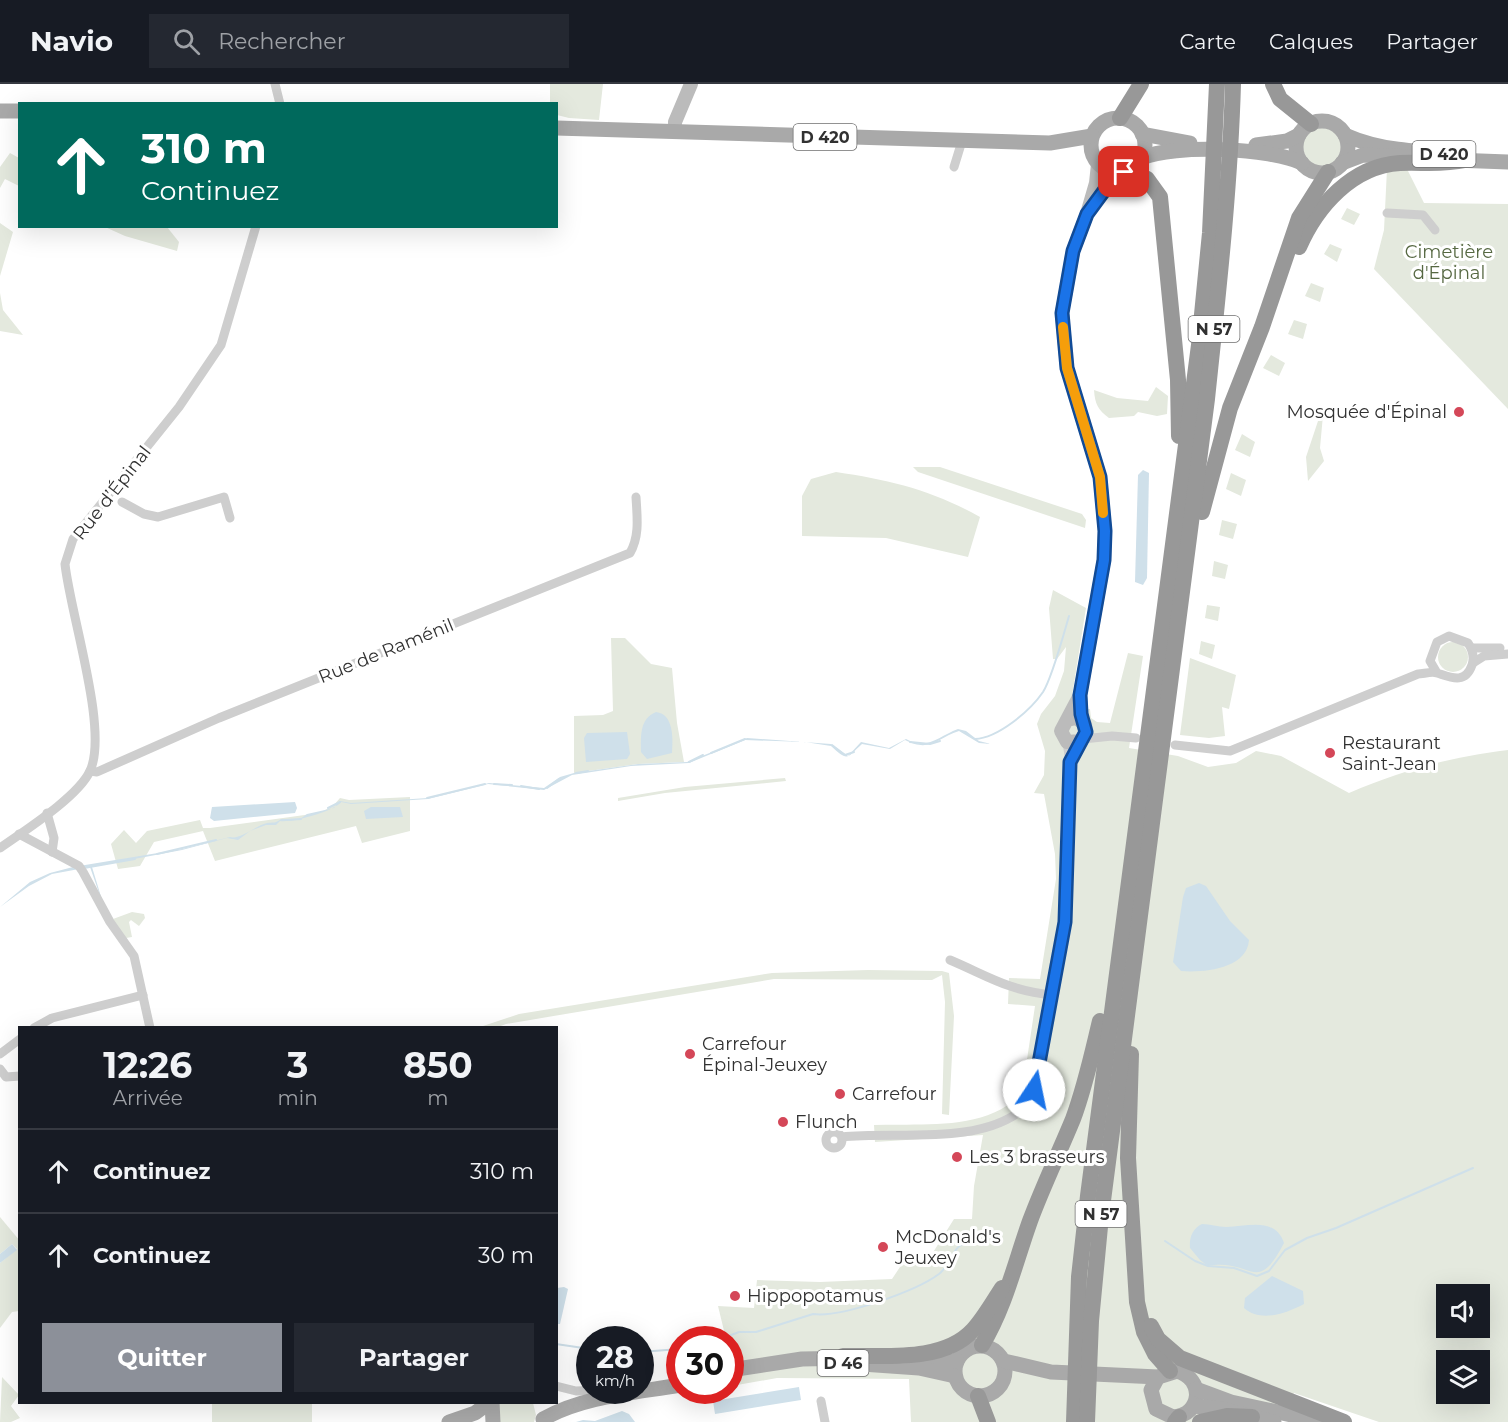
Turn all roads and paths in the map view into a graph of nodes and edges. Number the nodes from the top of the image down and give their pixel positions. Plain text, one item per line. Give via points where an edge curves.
1 (275, 84) edge
2 (1141, 84) edge
3 (1217, 84) edge
4 (1233, 84) edge
5 (1273, 84) edge
6 (689, 90) edge
7 (280, 102) edge
8 (0, 111) edge
9 (18, 111) edge
10 (1120, 118) junction
11 (558, 128) edge
12 (1305, 130) junction
13 (656, 131) junction
14 (682, 132) junction
15 (1142, 134) junction
16 (1345, 135) junction
17 (1092, 136) junction
18 (962, 141) junction
19 (1050, 143) junction
20 (1191, 147) junction
21 (1252, 149) junction
22 (1508, 155) edge
23 (1142, 158) junction
24 (1465, 160) junction
25 (1096, 161) junction
26 (1508, 162) edge
27 (1302, 164) junction
28 (954, 167) dead end
29 (1335, 168) junction
30 (1124, 171) junction
31 (1387, 213) dead end
32 (1087, 214) junction
33 (255, 228) edge
34 (1435, 230) dead end
35 (1262, 327) junction
36 (113, 491) junction
37 (636, 497) dead end
38 (105, 502) junction
39 (122, 502) junction
40 (1180, 502) junction
41 (230, 518) dead end
42 (1186, 573) junction
43 (1508, 647) edge
44 (1472, 648) junction
45 (1508, 654) edge
46 (1430, 660) junction
47 (1473, 663) junction
48 (1437, 673) junction
49 (1418, 674) junction
50 (1080, 695) junction
51 (1067, 720) junction
52 (1083, 723) junction
53 (1112, 736) junction
54 (1136, 738) dead end
55 (1077, 743) junction
56 (1175, 745) dead end
57 (90, 771) junction
58 (47, 813) junction
59 (20, 834) junction
60 (0, 848) edge
61 (52, 852) junction
62 (950, 960) dead end
63 (1114, 984) junction
64 (143, 995) junction
65 (1052, 995) junction
66 (1127, 1008) junction
67 (38, 1026) edge
68 (150, 1026) edge
69 (18, 1040) edge
70 (0, 1054) edge
71 (0, 1069) edge
72 (18, 1076) edge
73 (842, 1137) dead end
74 (1012, 1272) junction
75 (1137, 1282) junction
76 (982, 1345) junction
77 (843, 1356) junction
78 (1004, 1361) junction
79 (744, 1368) edge
80 (956, 1368) junction
81 (1051, 1372) junction
82 (1164, 1374) junction
83 (744, 1375) edge
84 (1109, 1375) junction
85 (1005, 1378) junction
86 (558, 1386) edge
87 (666, 1387) edge
88 (1197, 1389) junction
89 (576, 1391) edge
90 (978, 1396) junction
91 (576, 1397) edge
92 (1151, 1397) junction
93 (558, 1400) edge
94 (821, 1401) dead end
95 (488, 1404) edge
96 (491, 1404) edge
97 (543, 1404) edge
98 (1194, 1406) junction
99 (1252, 1417) junction
100 (1177, 1419) edge
101 (542, 1420) edge
102 (449, 1422) edge
103 (494, 1422) edge
104 (825, 1422) edge
105 (988, 1422) edge
106 (1074, 1422) edge
107 (1087, 1422) edge
108 (1200, 1422) edge
109 (1274, 1422) edge
110 (1324, 1422) edge
111 (1344, 1422) edge

1 - 7 street
2 - 10 highway
3 - 40 highway, N 57 via 1207,268
4 - 42 highway, N 57 via 1221,269
5 - 12 highway
6 - 13 street
6 - 14 street
8 - 9 main road
10 - 15 main road via 1133,123
10 - 17 main road via 1103,122
11 - 13 main road, D 420
12 - 16 main road via 1331,123
12 - 21 main road via 1287,141
12 - 27 main road via 1296,150
13 - 14 main road, D 420
14 - 18 main road, D 420
15 - 20 main road
15 - 23 main road
16 - 22 main road, D 420 via 1381,147 1435,154
16 - 29 main road via 1348,147
17 - 19 main road, D 420
17 - 25 main road via 1091,151
18 - 19 main road, D 420
18 - 28 street
19 - 25 main road, D 420 via 1084,152
20 - 21 main road
20 - 23 main road
21 - 27 main road
23 - 30 main road
24 - 26 main road, D 420
24 - 29 main road, D 420 via 1363,155
24 - 35 highway via 1448,164 1398,163 1374,169 1340,189 1317,213
25 - 30 main road via 1108,170
25 - 32 street via 1096,183
27 - 29 main road via 1314,171
29 - 35 highway via 1299,218
30 - 32 street
30 - 40 highway via 1147,179 1160,197 1178,380
31 - 34 street via 1423,215
32 - 50 street via 1073,251 1062,313 1067,368 1100,477 1105,531 1104,560
33 - 36 street, Rue d’Épinal via 221,345 202,377
35 - 42 highway via 1230,408
36 - 38 street, Rue d’Épinal
36 - 39 street
37 - 57 street, Rue de Raménil via 637,529 630,553 219,718 97,772
38 - 39 street
38 - 57 street, Rue d’Épinal via 73,539 65,564 97,736
39 - 41 street via 158,517 224,497
40 - 63 highway, N 57
42 - 66 highway, N 57
43 - 44 street
44 - 46 street via 1462,638 1449,636 1437,642
44 - 47 street
45 - 47 street via 1484,656
46 - 48 street
46 - 49 street
47 - 48 street via 1467,673 1457,678
48 - 49 street
49 - 56 street via 1230,751
50 - 51 street
50 - 52 street
51 - 52 street via 1076,718
51 - 55 street via 1061,731
52 - 53 street
52 - 55 street via 1086,732
53 - 54 street
53 - 55 street
55 - 65 street via 1070,762 1067,796 1068,889
57 - 58 street
58 - 59 street
58 - 61 street via 54,838
59 - 60 street
59 - 61 street
61 - 64 street via 81,869 134,956
62 - 65 street via 1003,986
63 - 74 highway via 1102,1011 1074,1116
63 - 106 highway, N 57 via 1079,1277
64 - 67 street via 52,1018
64 - 68 street
65 - 73 street via 1034,1090 1024,1109 973,1130
66 - 75 highway via 1131,1050 1128,1158
66 - 107 highway, N 57 via 1101,1216
69 - 70 street
71 - 72 street via 6,1077
74 - 76 highway via 1001,1311
74 - 77 highway via 971,1332 952,1345 932,1352
75 - 82 highway via 1144,1332
75 - 111 highway via 1153,1331 1180,1358
76 - 78 main road
76 - 80 main road via 967,1349
77 - 79 main road, D 46
77 - 80 main road, D 46
78 - 81 main road
78 - 85 main road
80 - 83 main road, D 46 via 841,1363
80 - 90 main road via 962,1389
81 - 84 main road
81 - 85 main road
82 - 84 main road
82 - 88 main road via 1190,1377
82 - 92 main road via 1151,1390
84 - 92 main road via 1132,1382
85 - 90 main road via 998,1390
86 - 89 street
87 - 101 main road via 600,1398
88 - 98 main road
88 - 110 main road via 1231,1402
90 - 105 highway
91 - 93 main road
92 - 100 main road via 1161,1413
94 - 104 street
95 - 102 main road
96 - 103 main road
97 - 101 main road
98 - 99 main road
98 - 100 main road
99 - 108 highway via 1227,1416
99 - 109 main road

